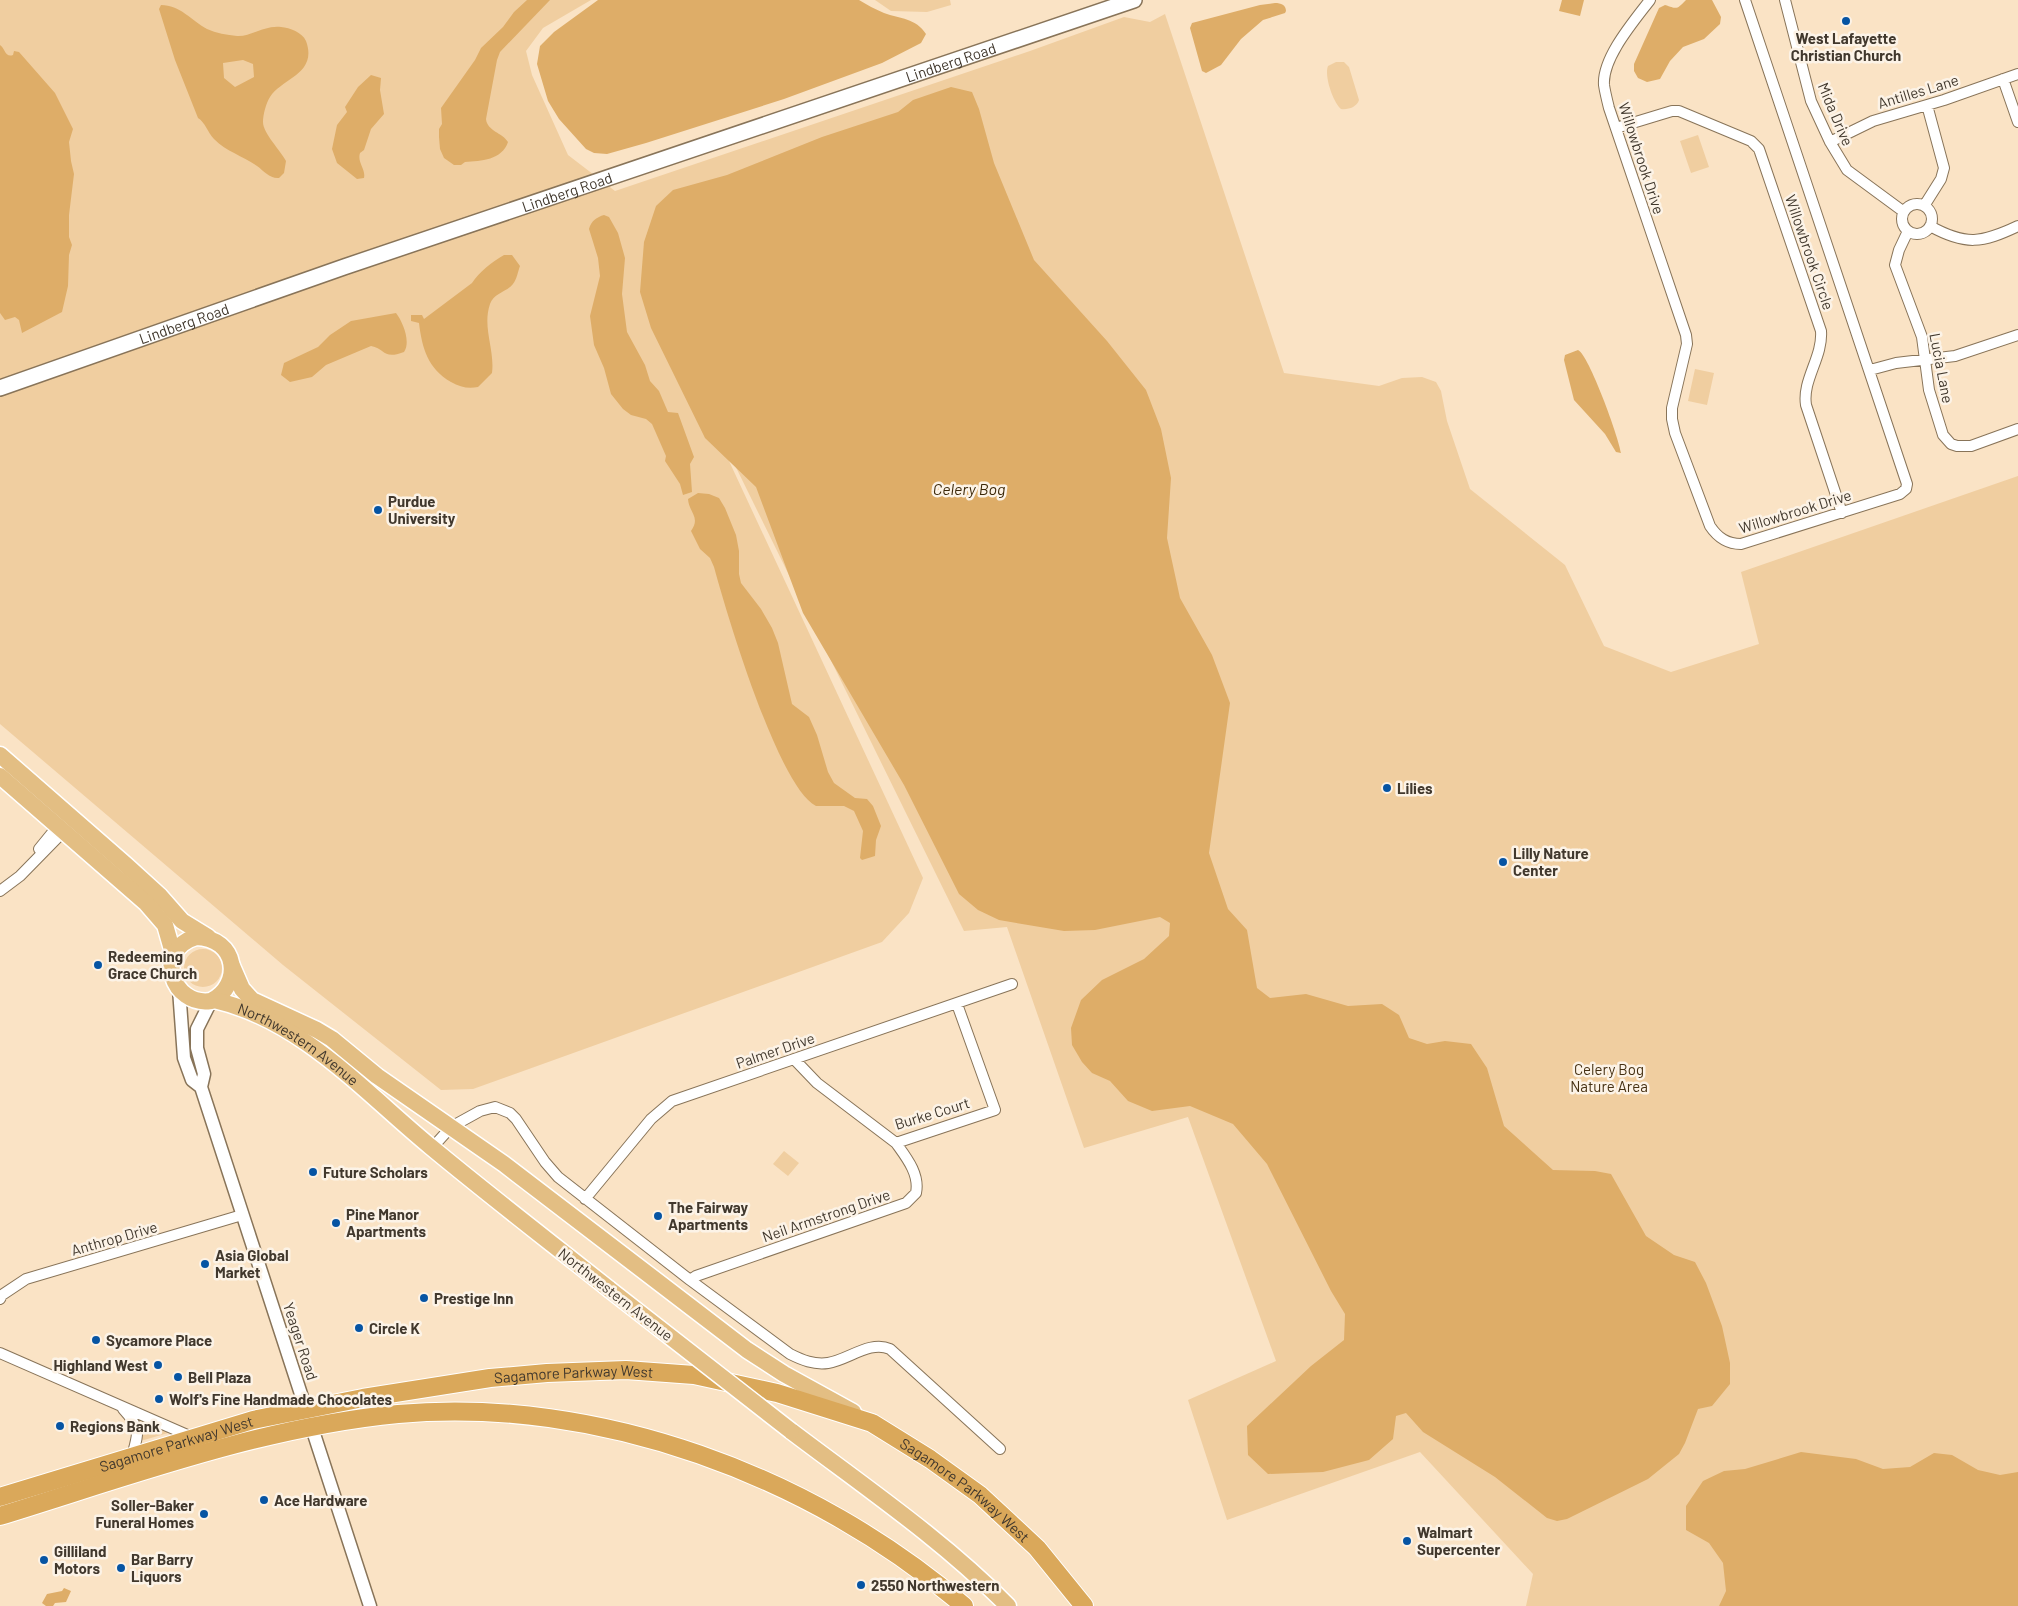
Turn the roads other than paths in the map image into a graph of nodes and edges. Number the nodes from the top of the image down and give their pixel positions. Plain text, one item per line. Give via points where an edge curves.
1 (1134, 0) edge
2 (1650, 0) edge
3 (1745, 0) edge
4 (1785, 0) edge
5 (2018, 74) edge
6 (2003, 79) junction
7 (1927, 105) junction
8 (2018, 122) edge
9 (1616, 128) junction
10 (1830, 142) junction
11 (1924, 206) junction
12 (1904, 212) junction
13 (1930, 226) junction
14 (2018, 226) edge
15 (1908, 231) junction
16 (2018, 336) edge
17 (1924, 360) junction
18 (1870, 370) junction
19 (0, 388) edge
20 (2018, 429) edge
21 (1842, 513) junction
22 (0, 755) edge
23 (0, 776) edge
24 (66, 823) junction
25 (0, 891) edge
26 (208, 938) junction
27 (173, 953) junction
28 (232, 966) junction
29 (1012, 984) dead end
30 (179, 989) junction
31 (212, 1000) junction
32 (957, 1004) junction
33 (794, 1059) junction
34 (201, 1087) junction
35 (451, 1127) junction
36 (896, 1143) junction
37 (432, 1148) junction
38 (585, 1199) junction
39 (242, 1215) junction
40 (690, 1280) junction
41 (0, 1299) edge
42 (0, 1353) edge
43 (120, 1407) junction
44 (306, 1408) junction
45 (872, 1423) junction
46 (313, 1427) junction
47 (192, 1437) junction
48 (1000, 1450) dead end
49 (132, 1456) junction
50 (0, 1497) edge
51 (0, 1516) edge
52 (370, 1606) edge
53 (964, 1606) edge
54 (1008, 1606) edge
55 (1084, 1606) edge

1 - 19 main road, Lindberg Road via 434,236
2 - 9 street, Willowbrook Drive via 1618,46 1606,70 1604,84
3 - 18 street, Willowbrook Drive
4 - 10 street, Mida Drive via 1811,101
5 - 6 street, Antilles Lane
6 - 7 street, Antilles Lane
6 - 8 street
7 - 10 street, Antilles Lane via 1873,121
7 - 11 street via 1944,168
9 - 21 street, Willowbrook Circle via 1680,110 1751,141 1759,149 1821,331 1820,350 1804,395
9 - 21 street, Willowbrook Drive via 1686,335 1672,419 1710,526 1725,542 1741,544
10 - 12 street, Mida Drive via 1847,170
11 - 12 street via 1911,206
11 - 13 street via 1930,213
12 - 15 street via 1903,224
13 - 14 street via 1949,236 1967,240 1987,238
13 - 15 street via 1922,232
15 - 17 street, Lucia Lane via 1895,265 1922,337
16 - 17 street via 1955,356
17 - 18 street
17 - 20 street, Lucia Lane via 1940,429 1951,444 1971,446
18 - 21 street, Willowbrook Drive via 1907,484 1900,494
22 - 24 main road
23 - 24 main road
24 - 25 street via 16,879
24 - 26 main road via 160,896 182,921
24 - 27 main road via 162,920
26 - 27 main road via 188,939
26 - 28 main road via 225,948
27 - 30 main road via 172,970
28 - 31 main road via 226,985
28 - 35 main road, Northwestern Avenue via 242,989 252,1000 332,1039 377,1076
29 - 32 street, Palmer Drive
30 - 31 main road via 191,999
30 - 34 street, Yeager Road via 184,1058 192,1080
31 - 34 street, Yeager Road via 197,1029 197,1048 204,1074
31 - 37 main road, Northwestern Avenue via 225,1002 272,1022 314,1046
32 - 33 street, Palmer Drive
32 - 36 street, Burke Court via 995,1110
33 - 36 street, Burke Court via 817,1083
33 - 38 street, Palmer Drive via 682,1097 663,1107
34 - 39 street, Yeager Road
35 - 37 street
35 - 38 street via 488,1108 510,1113 552,1172
35 - 45 main road, Northwestern Avenue via 747,1350
36 - 40 street, Neil Armstrong Drive via 916,1178 916,1193 906,1203
37 - 54 main road, Northwestern Avenue, bridge via 924,1532
38 - 40 street
39 - 41 street, Anthrop Drive via 26,1279
39 - 44 street, Yeager Road
40 - 48 street via 802,1360 829,1363 870,1348 884,1346 890,1349
42 - 43 street
43 - 47 street
43 - 49 street via 134,1422 138,1434
44 - 45 highway, Sagamore Parkway West via 490,1378 626,1370 694,1375 748,1385
44 - 46 street, Yeager Road
44 - 47 highway, Sagamore Parkway West
45 - 55 highway, Sagamore Parkway West via 980,1495 1037,1548
46 - 51 highway, Sagamore Parkway West via 224,1448
46 - 52 street, Yeager Road
46 - 53 highway, Sagamore Parkway West via 398,1414 449,1412 564,1420 611,1430 712,1458 782,1487 841,1518
47 - 49 highway, Sagamore Parkway West
49 - 50 highway, Sagamore Parkway West

